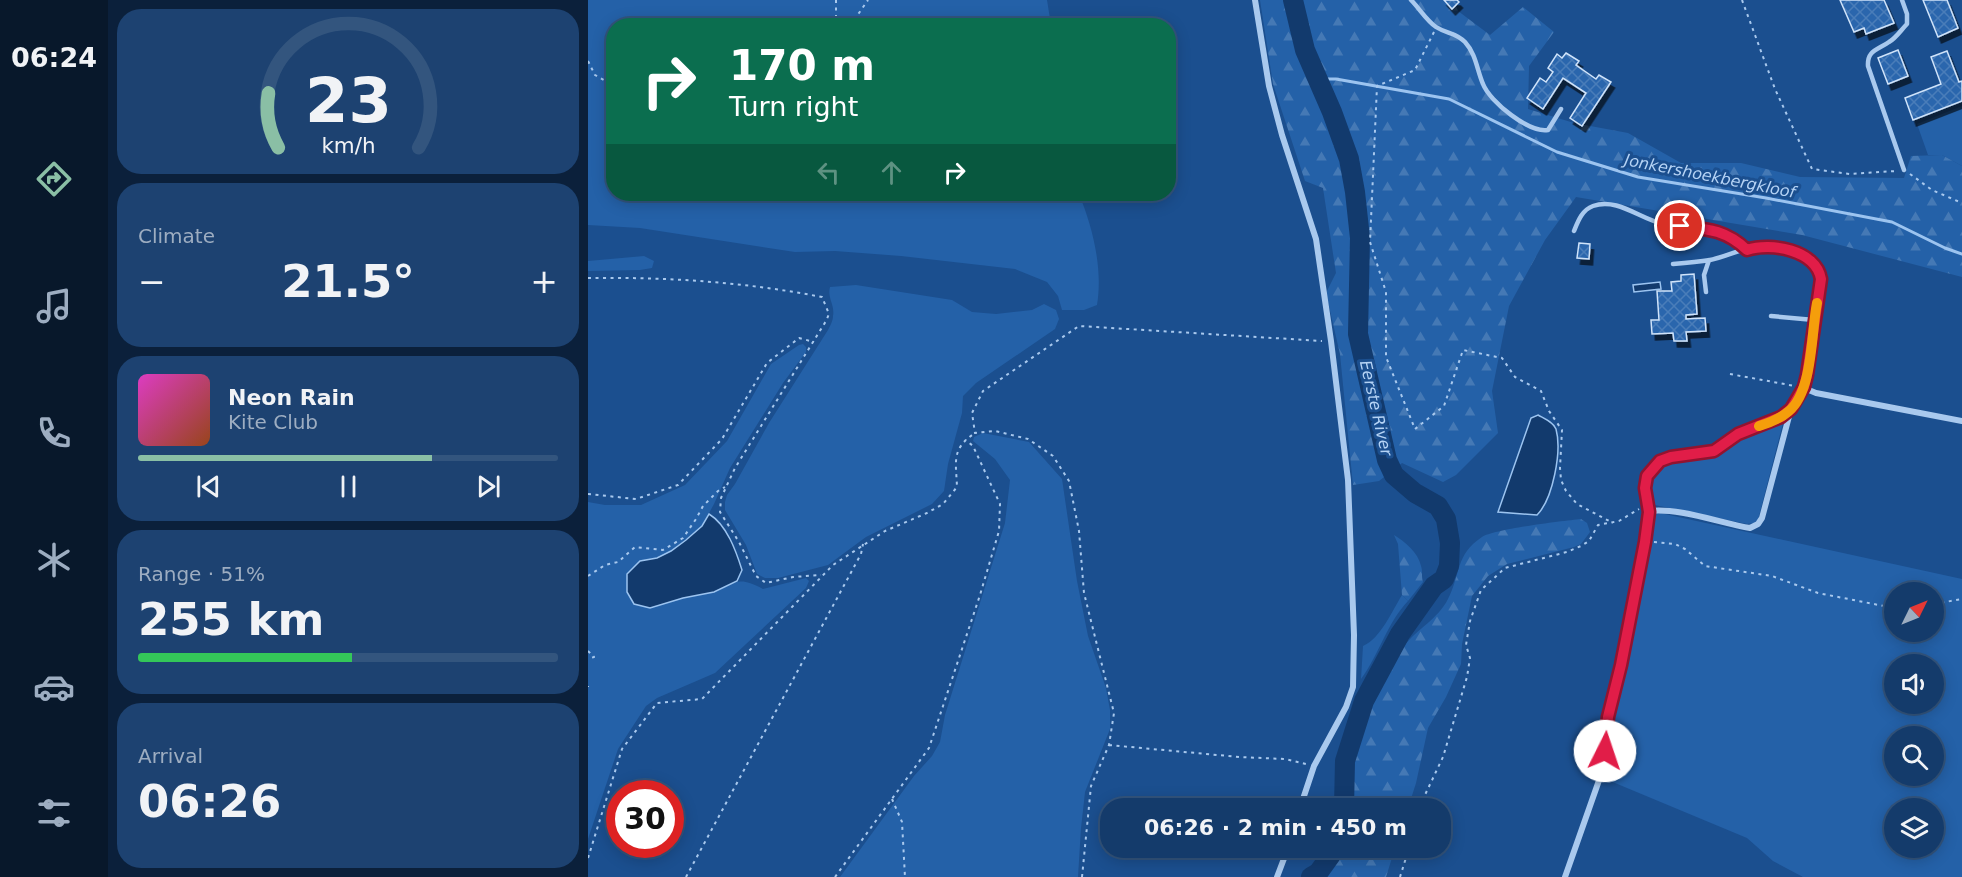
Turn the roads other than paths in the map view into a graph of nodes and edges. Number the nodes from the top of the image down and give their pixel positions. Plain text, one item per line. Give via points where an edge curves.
1 (1255, 0) edge
2 (1411, 0) edge
3 (1902, 0) edge
4 (1562, 109) dead end
5 (1904, 170) road end
6 (1574, 231) dead end
7 (1747, 250) junction
8 (1709, 260) junction
9 (1673, 264) dead end
10 (1706, 292) dead end
11 (1771, 316) dead end
12 (1814, 320) junction
13 (1804, 387) junction
14 (1791, 409) junction
15 (1962, 421) edge
16 (1649, 512) junction
17 (1303, 798) edge
18 (1284, 858) edge
19 (1277, 877) edge
20 (1565, 877) edge

1 - 17 street via 1269,86 1316,239 1348,480 1353,687 1314,766
2 - 4 lane via 1436,27 1454,33 1466,43 1478,65 1483,86 1495,103 1542,131 1548,129
3 - 5 lane via 1907,24 1891,42 1872,51 1867,58
6 - 7 lane via 1581,215 1591,206 1604,204 1664,224 1729,235
7 - 8 lane
7 - 12 lane via 1785,249 1815,267 1821,279
8 - 9 lane
8 - 10 lane via 1704,275
11 - 12 lane
12 - 13 lane
13 - 14 street
13 - 15 street via 1816,393
14 - 16 street via 1769,423 1738,434 1714,451 1660,461 1647,476
14 - 16 street via 1758,524 1750,528 1658,510
16 - 20 street via 1608,717 1604,769
18 - 19 street

